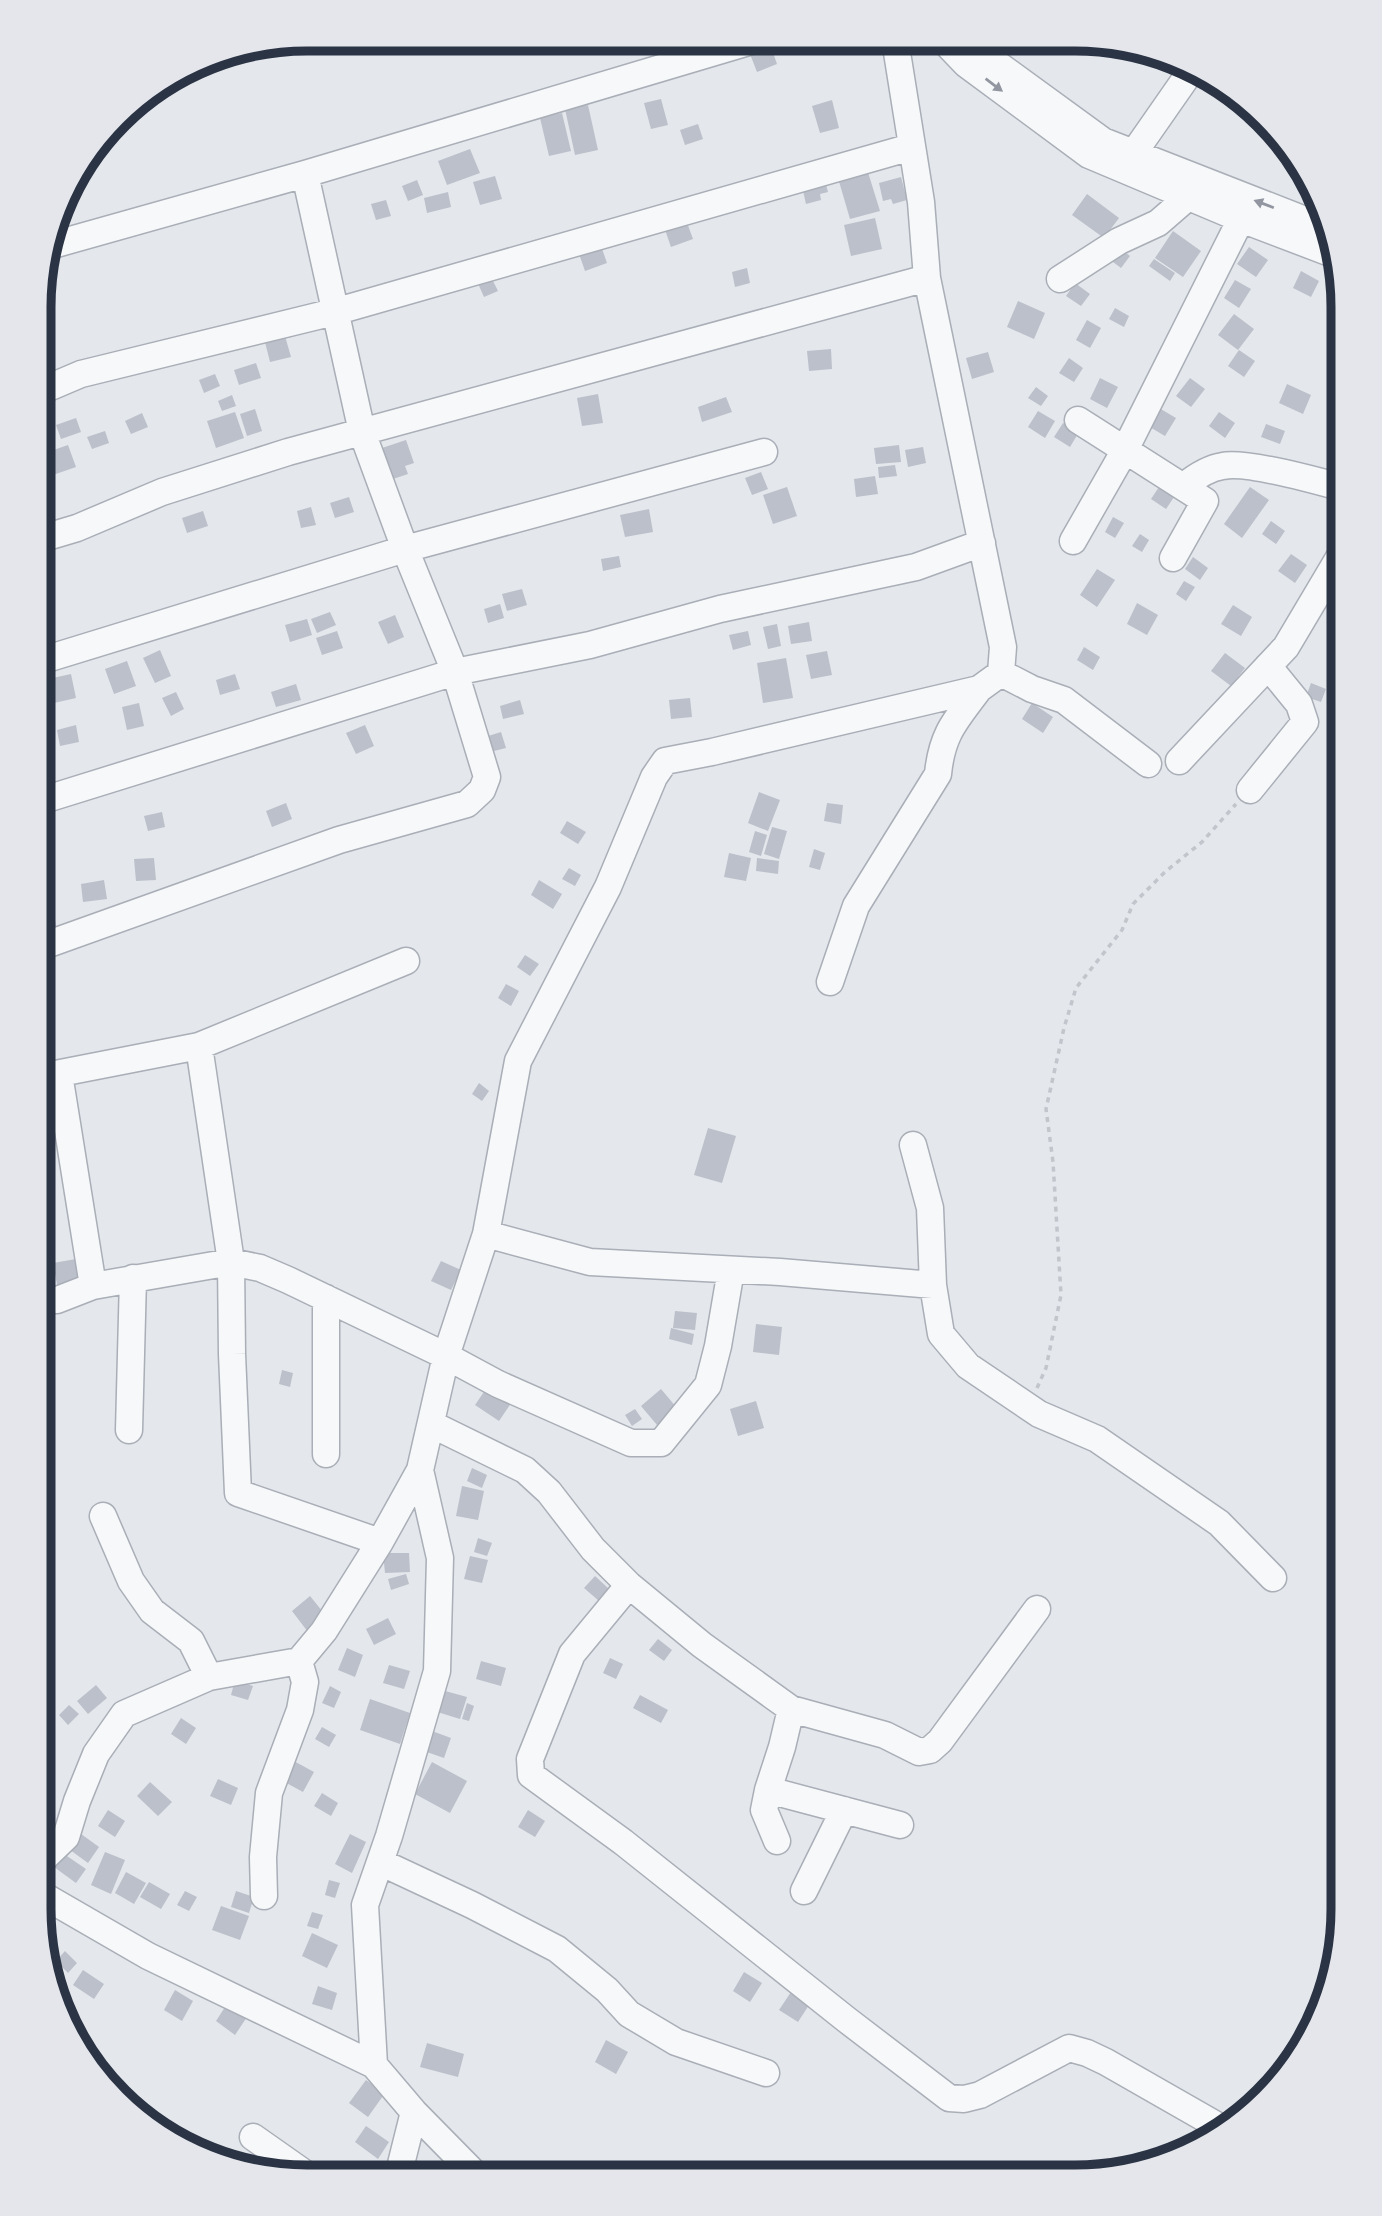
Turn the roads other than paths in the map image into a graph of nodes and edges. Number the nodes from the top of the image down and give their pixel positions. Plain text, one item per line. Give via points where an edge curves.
1 (718, 51) edge
2 (897, 51) edge
3 (978, 51) edge
4 (1187, 77) edge
5 (911, 147) junction
6 (1127, 161) junction
7 (305, 174) junction
8 (1188, 197) junction
9 (1241, 219) junction
10 (1312, 221) edge
11 (59, 243) edge
12 (927, 278) junction
13 (1060, 279) dead end
14 (334, 312) junction
15 (51, 387) edge
16 (1078, 420) dead end
17 (362, 432) junction
18 (1125, 450) junction
19 (764, 452) dead end
20 (1331, 485) edge
21 (1184, 486) junction
22 (51, 536) edge
23 (1073, 541) dead end
24 (982, 543) junction
25 (405, 550) junction
26 (1173, 558) dead end
27 (1331, 571) edge
28 (51, 658) edge
29 (1268, 666) junction
30 (454, 672) junction
31 (1001, 673) junction
32 (979, 689) junction
33 (1179, 761) dead end
34 (1148, 764) dead end
35 (1250, 790) road end
36 (51, 798) edge
37 (51, 943) edge
38 (405, 961) dead end
39 (830, 982) dead end
40 (198, 1046) junction
41 (51, 1075) edge
42 (51, 1080) edge
43 (913, 1145) dead end
44 (486, 1234) junction
45 (232, 1262) junction
46 (731, 1270) junction
47 (133, 1278) junction
48 (933, 1285) junction
49 (93, 1286) junction
50 (326, 1298) junction
51 (51, 1300) edge
52 (446, 1356) junction
53 (431, 1424) junction
54 (129, 1430) dead end
55 (326, 1454) dead end
56 (420, 1470) junction
57 (103, 1516) dead end
58 (380, 1542) junction
59 (1273, 1578) dead end
60 (629, 1585) junction
61 (1037, 1609) dead end
62 (299, 1661) junction
63 (209, 1677) junction
64 (791, 1709) junction
65 (768, 1790) junction
66 (844, 1810) junction
67 (900, 1825) dead end
68 (777, 1841) dead end
69 (51, 1851) edge
70 (380, 1862) junction
71 (803, 1891) dead end
72 (264, 1896) dead end
73 (51, 1901) edge
74 (374, 2065) junction
75 (765, 2073) dead end
76 (414, 2112) junction
77 (1214, 2124) edge
78 (253, 2137) dead end
79 (293, 2165) edge
80 (401, 2165) edge
81 (466, 2165) edge

1 - 7 street
2 - 5 street
3 - 6 street
4 - 6 street
5 - 12 street
5 - 14 street
6 - 8 street
10 -> 6 street
7 - 11 street
7 - 14 street
8 - 9 street
8 - 13 street via 1158,223 1119,241
9 - 10 street
9 - 18 street
12 - 17 street
12 - 24 street
14 - 15 street via 81,374
14 - 17 street
16 - 18 street
17 - 22 street via 162,492
17 - 25 street
18 - 21 street
18 - 23 street
19 - 25 street
20 - 21 street via 1224,465
21 - 26 street via 1205,501
24 - 30 street via 916,567 720,609 590,645
24 - 31 street via 1003,647
25 - 28 street
25 - 30 street
27 - 29 street via 1286,647
29 - 33 street
29 - 35 street via 1299,704 1305,722
30 - 36 street
30 - 37 street via 487,777 482,790 467,804 339,840
31 - 32 street
31 - 34 street via 1065,700
32 - 39 street via 948,732 938,774 856,906
32 - 44 street via 665,761 608,887 518,1061
38 - 40 street
40 - 41 street
40 - 45 street
42 - 49 street
43 - 48 street via 930,1208
44 - 46 street via 590,1262
44 - 52 street
45 - 47 street
45 - 50 street via 260,1268
45 - 58 street via 238,1493
46 - 48 street
46 - 52 street via 708,1385 661,1443 631,1443
47 - 49 street
47 - 54 street
48 - 59 street via 941,1334 968,1366 1039,1414 1097,1439 1219,1523
49 - 51 street
50 - 52 street
50 - 55 street
52 - 53 street
53 - 56 street
53 - 60 street via 524,1470 549,1492 593,1549
56 - 58 street
56 - 70 street via 440,1558 437,1671
57 - 63 street via 131,1581 152,1611 191,1641
58 - 62 street via 324,1631
60 - 64 street
60 - 77 street via 572,1654 530,1759 531,1775 949,2098 980,2095 1069,2048 1087,2053
61 - 64 street via 930,1750 919,1752 885,1735
62 - 63 street
62 - 72 street via 305,1682 300,1710 269,1793
63 - 69 street via 124,1714 96,1754 66,1837
64 - 65 street
65 - 66 street
65 - 68 street via 764,1810
66 - 67 street
66 - 71 street
70 - 74 street via 365,1905
70 - 75 street via 557,1949 629,2014 676,2042
73 - 74 street via 148,1956
74 - 76 street
76 - 80 street
76 - 81 street
78 - 79 street

